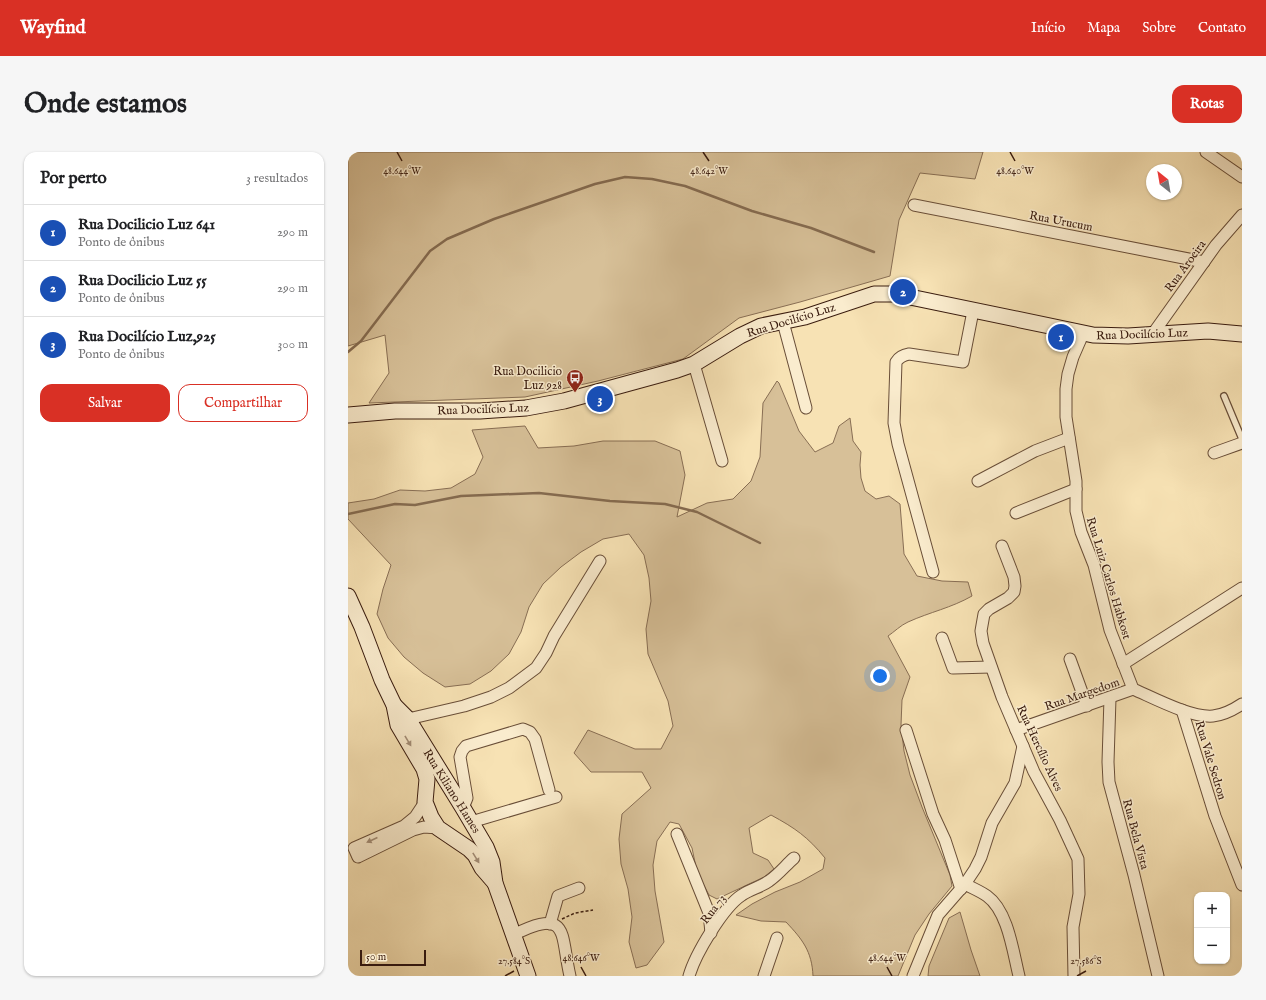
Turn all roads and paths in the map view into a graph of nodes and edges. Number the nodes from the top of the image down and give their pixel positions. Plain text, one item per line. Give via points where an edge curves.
1 (1206, 152) edge
2 (1242, 177) edge
3 (914, 205) dead end
4 (1242, 215) edge
5 (1204, 262) junction
6 (973, 311) junction
7 (783, 322) junction
8 (1083, 334) junction
9 (1242, 334) edge
10 (1152, 335) junction
11 (694, 364) junction
12 (1224, 396) dead end
13 (806, 408) dead end
14 (348, 415) edge
15 (1069, 438) junction
16 (1242, 439) edge
17 (1242, 443) edge
18 (1214, 453) dead end
19 (722, 461) dead end
20 (978, 481) dead end
21 (1076, 489) junction
22 (1016, 513) dead end
23 (1002, 546) dead end
24 (600, 561) dead end
25 (933, 572) dead end
26 (1242, 588) edge
27 (348, 596) edge
28 (942, 638) dead end
29 (1070, 659) dead end
30 (1123, 664) junction
31 (991, 667) junction
32 (1133, 690) junction
33 (1110, 698) junction
34 (1242, 704) edge
35 (394, 705) junction
36 (1087, 706) junction
37 (1182, 710) junction
38 (408, 719) junction
39 (906, 730) dead end
40 (1016, 730) junction
41 (1023, 746) junction
42 (450, 788) junction
43 (425, 802) junction
44 (463, 808) junction
45 (471, 822) junction
46 (443, 831) junction
47 (677, 834) dead end
48 (794, 858) dead end
49 (495, 883) junction
50 (1242, 885) edge
51 (963, 886) junction
52 (579, 888) dead end
53 (593, 910) dead end
54 (552, 924) junction
55 (711, 933) junction
56 (514, 935) junction
57 (777, 938) dead end
58 (528, 976) edge
59 (570, 976) edge
60 (689, 976) edge
61 (764, 976) edge
62 (913, 976) edge
63 (1019, 976) edge
64 (1074, 976) edge
65 (1158, 976) edge

1 - 2 street
3 - 5 street, Rua Urucum
4 - 5 street, Rua Aroeira
5 - 10 street, Rua Aroeira
6 - 7 main road, Rua Docilício Luz via 884,294 863,297 820,313
6 - 8 main road, Rua Docilício Luz
6 - 25 street via 963,362 909,354 903,355 896,362 894,423
7 - 11 main road, Rua Docilício Luz via 753,329
7 - 13 street
8 - 10 main road, Rua Docilício Luz
8 - 15 street, Rua Luiz Carlos Habkost via 1068,374 1066,417
9 - 10 main road, Rua Docilício Luz via 1208,331
11 - 14 main road, Rua Docilício Luz via 564,401 526,408 486,411 396,411
11 - 19 street
12 - 16 lane
15 - 20 street via 1035,451
15 - 21 street, Rua Luiz Carlos Habkost
17 - 18 street
21 - 22 street
21 - 30 street, Rua Luiz Carlos Habkost via 1078,521 1094,565 1110,630
23 - 31 street, Rua Hercílio Alves via 1015,586 1014,592 1008,598 984,614 980,631
24 - 38 street via 536,668 509,688 491,697
26 - 30 street
27 - 35 main road, Rua Kiliano Hames
28 - 31 street via 953,668
29 - 36 street
30 - 32 street, Rua Luiz Carlos Habkost
31 - 40 street, Rua Hercílio Alves
32 - 33 street, Rua Margedom
32 - 37 street
33 - 36 street, Rua Margedom
33 - 65 street, Rua Bela Vista via 1109,782
34 - 37 street via 1229,712 1212,716
35 - 38 main road, Rua Kiliano Hames
35 -> 43 main road, Rua Kiliano Hames via 398,725 424,769 427,779
36 - 40 street, Rua Margedom
37 - 50 street, Rua Vale Sedron via 1215,816
38 - 42 main road, Rua Kiliano Hames
39 - 51 street via 933,814
40 - 41 street, Rua Hercílio Alves
41 - 51 street via 1015,782 996,814 975,869
41 - 64 street, Rua Hercílio Alves via 1078,859 1079,894 1073,927
42 - 43 main road via 436,790
42 - 44 main road, Rua Kiliano Hames
43 - 46 main road, Rua Kiliano Hames via 431,817
43 -> 46 street via 410,822 354,848 358,857 413,830 424,827
44 - 45 main road, Rua Kiliano Hames
44 - 45 street via 467,798 460,757 466,746 523,729 530,732 535,739 553,794
45 - 46 main road via 463,832 455,835
45 - 49 main road, Rua Kiliano Hames via 492,862
46 -> 49 main road, Rua Kiliano Hames via 469,849
47 - 55 street via 709,913
48 - 55 street, Rua 73 via 770,880 733,902
49 - 56 main road, Rua Kiliano Hames
51 - 62 street via 938,916
51 - 63 street via 987,895 998,908
52 - 54 street via 558,896
53 - 54 path via 568,915
54 - 56 street via 528,928
54 - 59 street via 558,926 563,935
55 - 60 street, Rua 73
56 - 58 main road, Rua Kiliano Hames
57 - 61 street

